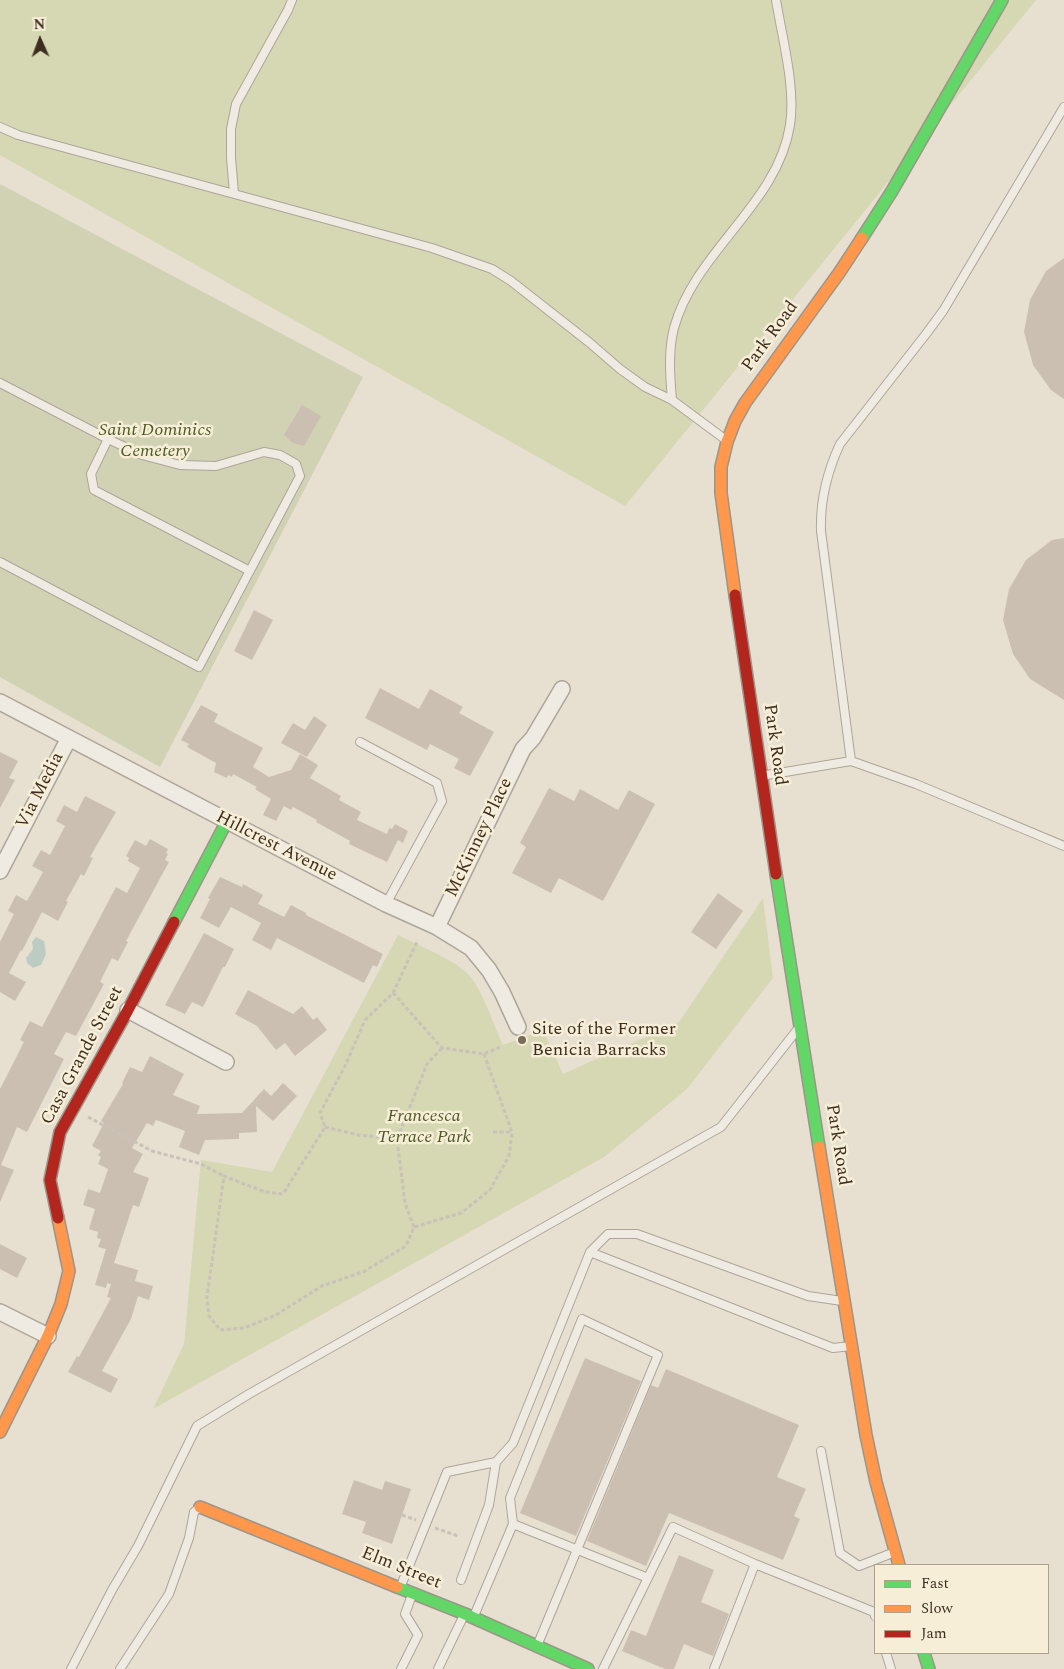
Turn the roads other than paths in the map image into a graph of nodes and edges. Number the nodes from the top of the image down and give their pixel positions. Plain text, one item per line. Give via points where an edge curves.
1 (292, 0) edge
2 (776, 0) edge
3 (1002, 0) edge
4 (1064, 108) edge
5 (0, 127) edge
6 (234, 193) junction
7 (0, 382) edge
8 (672, 400) junction
9 (108, 439) junction
10 (728, 442) junction
11 (0, 562) edge
12 (250, 571) junction
13 (562, 689) dead end
14 (0, 702) edge
15 (69, 738) junction
16 (360, 742) dead end
17 (851, 761) junction
18 (761, 776) junction
19 (227, 821) junction
20 (1064, 846) edge
21 (0, 870) edge
22 (386, 904) junction
23 (437, 927) junction
24 (128, 1010) junction
25 (801, 1025) junction
26 (518, 1027) dead end
27 (226, 1062) dead end
28 (590, 1252) junction
29 (844, 1301) junction
30 (0, 1312) edge
31 (48, 1336) junction
32 (852, 1346) junction
33 (0, 1432) edge
34 (821, 1451) dead end
35 (496, 1462) junction
36 (200, 1507) joint
37 (513, 1524) junction
38 (577, 1548) junction
39 (895, 1552) junction
40 (755, 1564) junction
41 (899, 1564) edge
42 (648, 1578) junction
43 (461, 1580) dead end
44 (400, 1588) junction
45 (412, 1593) junction
46 (874, 1612) edge
47 (469, 1616) junction
48 (537, 1646) junction
49 (886, 1654) edge
50 (924, 1654) edge
51 (71, 1669) edge
52 (120, 1669) edge
53 (401, 1669) edge
54 (438, 1669) edge
55 (588, 1669) edge
56 (603, 1669) edge
57 (714, 1669) edge
58 (891, 1669) edge
59 (929, 1669) edge

1 - 6 lane via 236,104 231,129
2 - 8 lane via 791,95 790,124 784,151 767,183 699,273 684,302 674,329 670,364
3 - 10 street, Park Road via 892,191 839,273 745,403
4 - 17 lane via 942,312 840,444 831,462 820,510 821,531
5 - 6 lane via 18,135
6 - 8 lane via 432,248 492,269 632,378
7 - 9 lane
8 - 10 lane
9 - 12 lane via 91,474 94,490
9 - 12 lane via 142,455 180,465 216,466 264,452 280,455 296,464 300,476
10 - 18 street, Park Road via 721,467 721,493
11 - 12 lane via 199,667
13 - 23 street, McKinney Place via 524,749
14 - 15 street, Hillcrest Avenue
15 - 19 street, Hillcrest Avenue
15 - 21 street, Via Media
16 - 22 lane via 437,783 442,801
17 - 18 lane
17 - 20 lane via 916,784
18 - 25 street, Park Road
19 - 22 street, Hillcrest Avenue
19 - 24 street, Casa Grande Street
22 - 23 street, Hillcrest Avenue
23 - 26 street, Hillcrest Avenue via 471,948 489,970
24 - 27 street
24 - 31 street, Casa Grande Street via 60,1132 50,1180 69,1271 61,1304
25 - 29 street, Park Road
25 - 51 lane via 721,1127 197,1426 138,1546
28 - 29 lane via 608,1234 636,1234 808,1296
28 - 32 lane via 833,1348
28 - 35 lane via 513,1443
29 - 32 street, Park Road
30 - 31 street
31 - 33 street, Casa Grande Street
32 - 39 street, Park Road via 872,1463
34 - 39 lane via 840,1553 859,1566
35 - 43 lane via 490,1505
35 - 44 lane via 447,1472
36 - 44 street, Elm Street
36 - 52 lane via 194,1512 189,1538 169,1594
37 - 38 lane
37 - 38 lane via 510,1498 582,1319 658,1355
37 - 47 lane
38 - 42 lane
38 - 48 lane
39 - 41 street, Park Road
40 - 42 lane via 673,1527
40 - 46 lane
40 - 57 lane
42 - 56 lane
44 - 45 street, Elm Street
45 - 47 street, Elm Street
45 - 53 lane via 405,1614 418,1635
47 - 48 street, Elm Street
47 - 54 lane
48 - 55 street, Elm Street
49 - 58 lane
50 - 59 street

